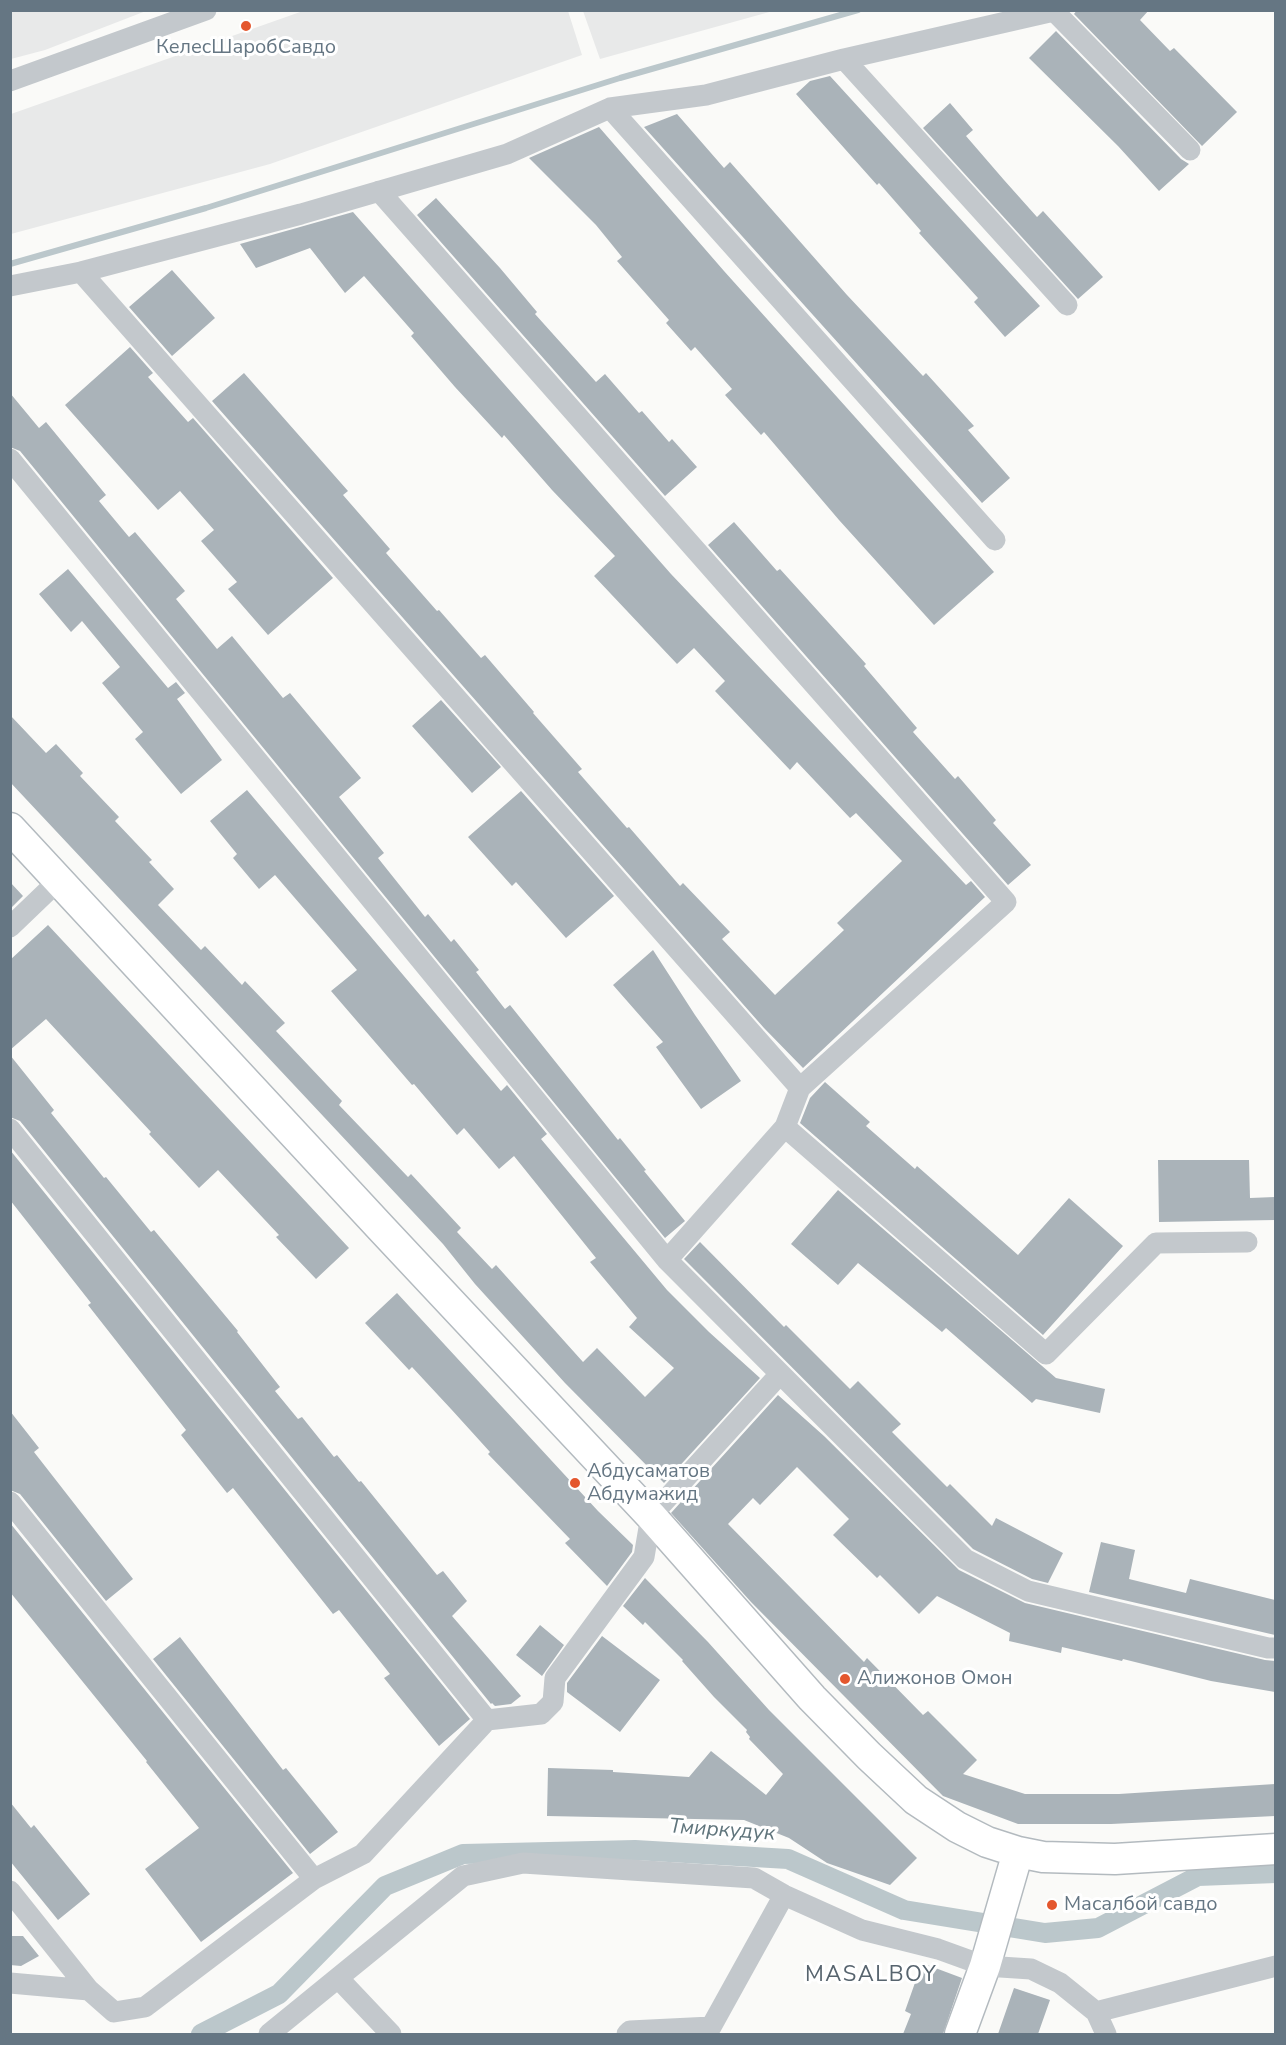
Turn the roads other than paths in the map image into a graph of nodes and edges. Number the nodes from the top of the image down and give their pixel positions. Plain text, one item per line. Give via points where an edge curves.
1 (206, 10) edge
2 (844, 59) junction
3 (10, 81) edge
4 (610, 108) junction
5 (1190, 150) dead end
6 (379, 191) junction
7 (81, 272) junction
8 (10, 286) edge
9 (1067, 305) dead end
10 (10, 459) edge
11 (995, 540) dead end
12 (10, 828) edge
13 (59, 879) junction
14 (10, 927) edge
15 (800, 1088) junction
16 (784, 1127) junction
17 (10, 1128) edge
18 (1247, 1242) dead end
19 (667, 1260) junction
20 (780, 1374) junction
21 (10, 1503) edge
22 (651, 1516) junction
23 (1275, 1648) edge
24 (487, 1720) junction
25 (1275, 1849) edge
26 (1018, 1852) junction
27 (314, 1879) junction
28 (10, 1891) edge
29 (784, 1895) junction
30 (985, 1966) junction
31 (1275, 1966) edge
32 (338, 1978) junction
33 (10, 1983) edge
34 (89, 1990) junction
35 (1096, 2012) junction
36 (269, 2034) edge
37 (391, 2034) edge
38 (627, 2034) edge
39 (960, 2034) edge
40 (1106, 2034) edge

1 - 3 street
2 - 4 street via 706,95
2 - 5 street via 1054,11
2 - 9 street
4 - 6 street via 507,154
4 - 11 street
6 - 7 street
6 - 15 street via 1006,902
7 - 8 street
7 - 15 street
10 - 19 street
12 - 13 main road
13 - 14 street
13 - 22 main road
15 - 16 street
16 - 18 street via 1046,1354 1156,1243
16 - 19 street
17 - 24 street
19 - 20 street
20 - 22 street
20 - 23 street via 965,1559 1028,1592
21 - 27 street
22 - 24 street via 644,1557 555,1678 553,1702 541,1714
22 - 26 main road via 812,1698 916,1800 957,1827
24 - 27 street via 363,1854
25 - 26 main road via 1115,1859 1043,1857
26 - 30 main road
27 - 34 street via 145,2007 114,2012
28 - 34 street
29 - 30 street via 862,1930 938,1949
29 - 32 street via 754,1878 523,1863 463,1876
29 - 38 street via 711,2027
30 - 35 street via 1031,1969 1060,1983
30 - 39 main road
31 - 35 street
32 - 36 street
32 - 37 street
33 - 34 street
35 - 40 street

